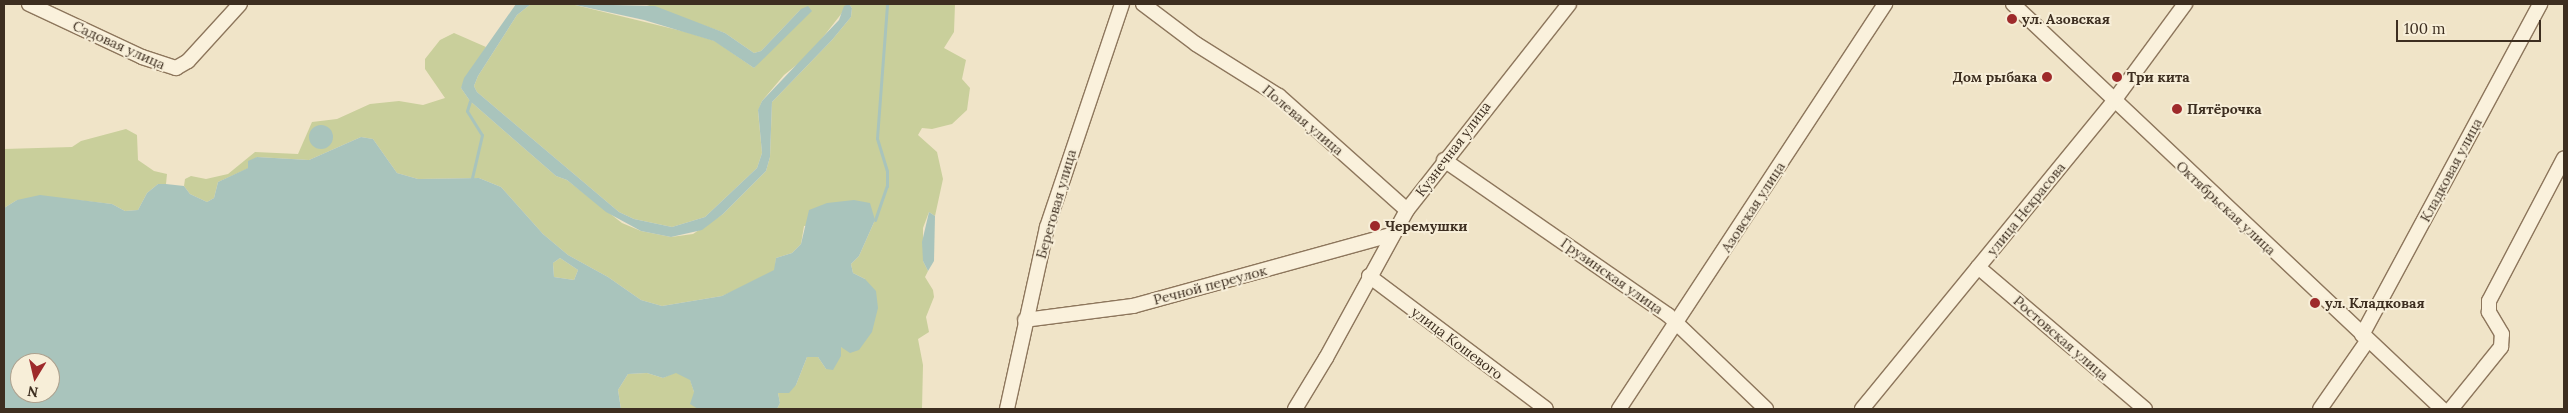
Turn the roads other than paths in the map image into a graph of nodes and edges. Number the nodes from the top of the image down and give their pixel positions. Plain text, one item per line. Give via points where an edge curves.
1 (29, 4) edge
2 (240, 4) edge
3 (1122, 4) edge
4 (1143, 4) edge
5 (1569, 4) edge
6 (1885, 4) edge
7 (2013, 4) edge
8 (2185, 4) edge
9 (2540, 4) edge
10 (2113, 102) junction
11 (2564, 158) edge
12 (1444, 160) junction
13 (1407, 210) junction
14 (1391, 235) junction
15 (1978, 267) junction
16 (1369, 276) junction
17 (1025, 320) junction
18 (1676, 326) junction
19 (2365, 338) junction
20 (1007, 409) edge
21 (1295, 409) edge
22 (1546, 409) edge
23 (1619, 409) edge
24 (1766, 409) edge
25 (1862, 409) edge
26 (2144, 409) edge
27 (2320, 409) edge
28 (2442, 409) edge
29 (2451, 409) edge

1 - 2 street, Садовая улица via 157,64 176,68 182,66
3 - 17 street, Береговая улица via 1055,202
4 - 13 street, Полевая улица via 1196,44 1279,96
5 - 12 street, Кузнечная улица
6 - 18 street, Азовская улица
7 - 10 street, Октябрьская улица
8 - 10 street, улица Некрасова
9 - 19 street, Кладковая улица
10 - 15 street, улица Некрасова
10 - 19 street, Октябрьская улица
11 - 29 street via 2489,301 2489,312 2502,334 2500,347
12 - 13 street, Кузнечная улица
12 - 18 street, Грузинская улица via 1668,315
13 - 14 street, Кузнечная улица
14 - 16 street, Кузнечная улица
14 - 17 street, Речной переулок via 1133,306
15 - 25 street, улица Некрасова
15 - 26 street, Ростовская улица
16 - 21 street, Кузнечная улица
16 - 22 street, улица Кошевого
17 - 20 street, Береговая улица
18 - 23 street, Азовская улица
18 - 24 street, Грузинская улица
19 - 27 street, Кладковая улица
19 - 28 street, Октябрьская улица

